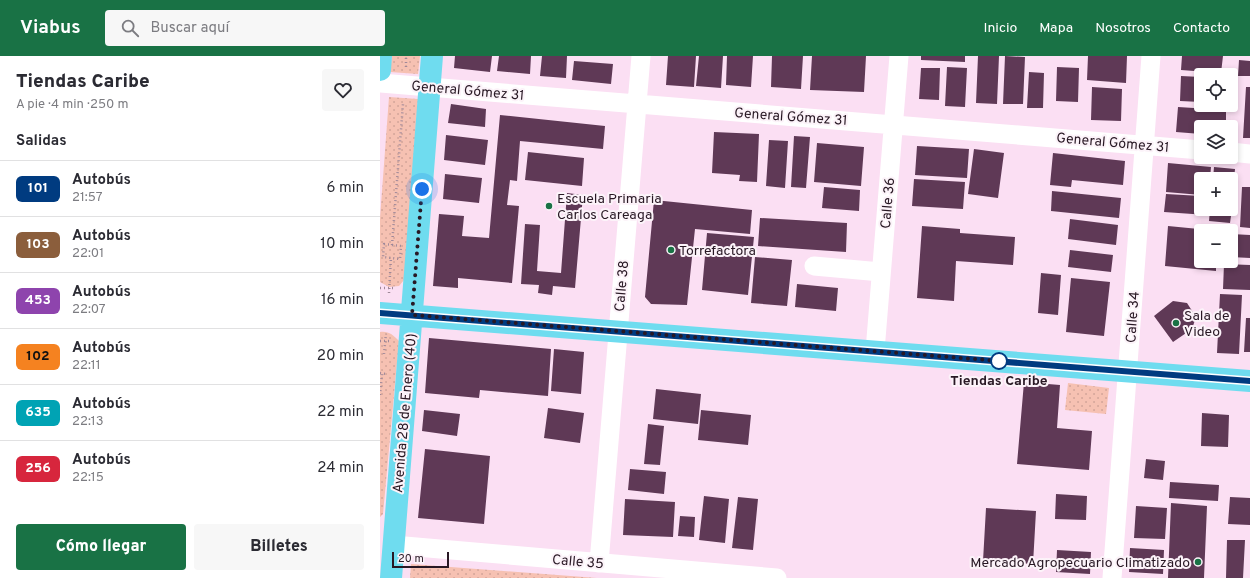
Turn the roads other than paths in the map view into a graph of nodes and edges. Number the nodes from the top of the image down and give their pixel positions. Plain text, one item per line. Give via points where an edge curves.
1 (381, 56) edge
2 (432, 56) edge
3 (641, 56) edge
4 (899, 56) edge
5 (1151, 56) edge
6 (380, 70) edge
7 (380, 83) edge
8 (430, 87) junction
9 (637, 104) junction
10 (893, 124) junction
11 (1144, 145) junction
12 (1194, 149) edge
13 (1238, 153) edge
14 (1250, 154) edge
15 (814, 266) dead end
16 (881, 272) junction
17 (380, 313) edge
18 (412, 315) junction
19 (617, 331) junction
20 (875, 351) junction
21 (1128, 371) junction
22 (1250, 381) edge
23 (387, 544) edge
24 (599, 563) junction
25 (391, 578) edge
26 (777, 578) edge
27 (1112, 578) edge

1 - 6 main road
2 - 8 main road, Avenida 28 de Enero (40)
3 - 9 street, Calle 38
4 - 10 street, Calle 36
5 - 11 street, Calle 34
7 - 8 street, General Gómez 31
8 - 9 street, General Gómez 31
8 - 18 main road, Avenida 28 de Enero (40)
9 - 10 street, General Gómez 31
9 - 19 street, Calle 38
10 - 11 street, General Gómez 31
10 - 16 street, Calle 36
11 - 12 street, General Gómez 31
11 - 21 street, Calle 34
13 - 14 street
15 - 16 street
16 - 20 street, Calle 36
17 - 18 main road
18 - 19 main road
18 - 23 main road, Avenida 28 de Enero (40)
19 - 20 main road
19 - 24 street, Calle 38
20 - 21 main road
21 - 22 main road
21 - 27 street, Calle 34
23 - 24 street, Calle 35
23 - 25 main road, Avenida 28 de Enero (40)
24 - 26 street, Calle 35

